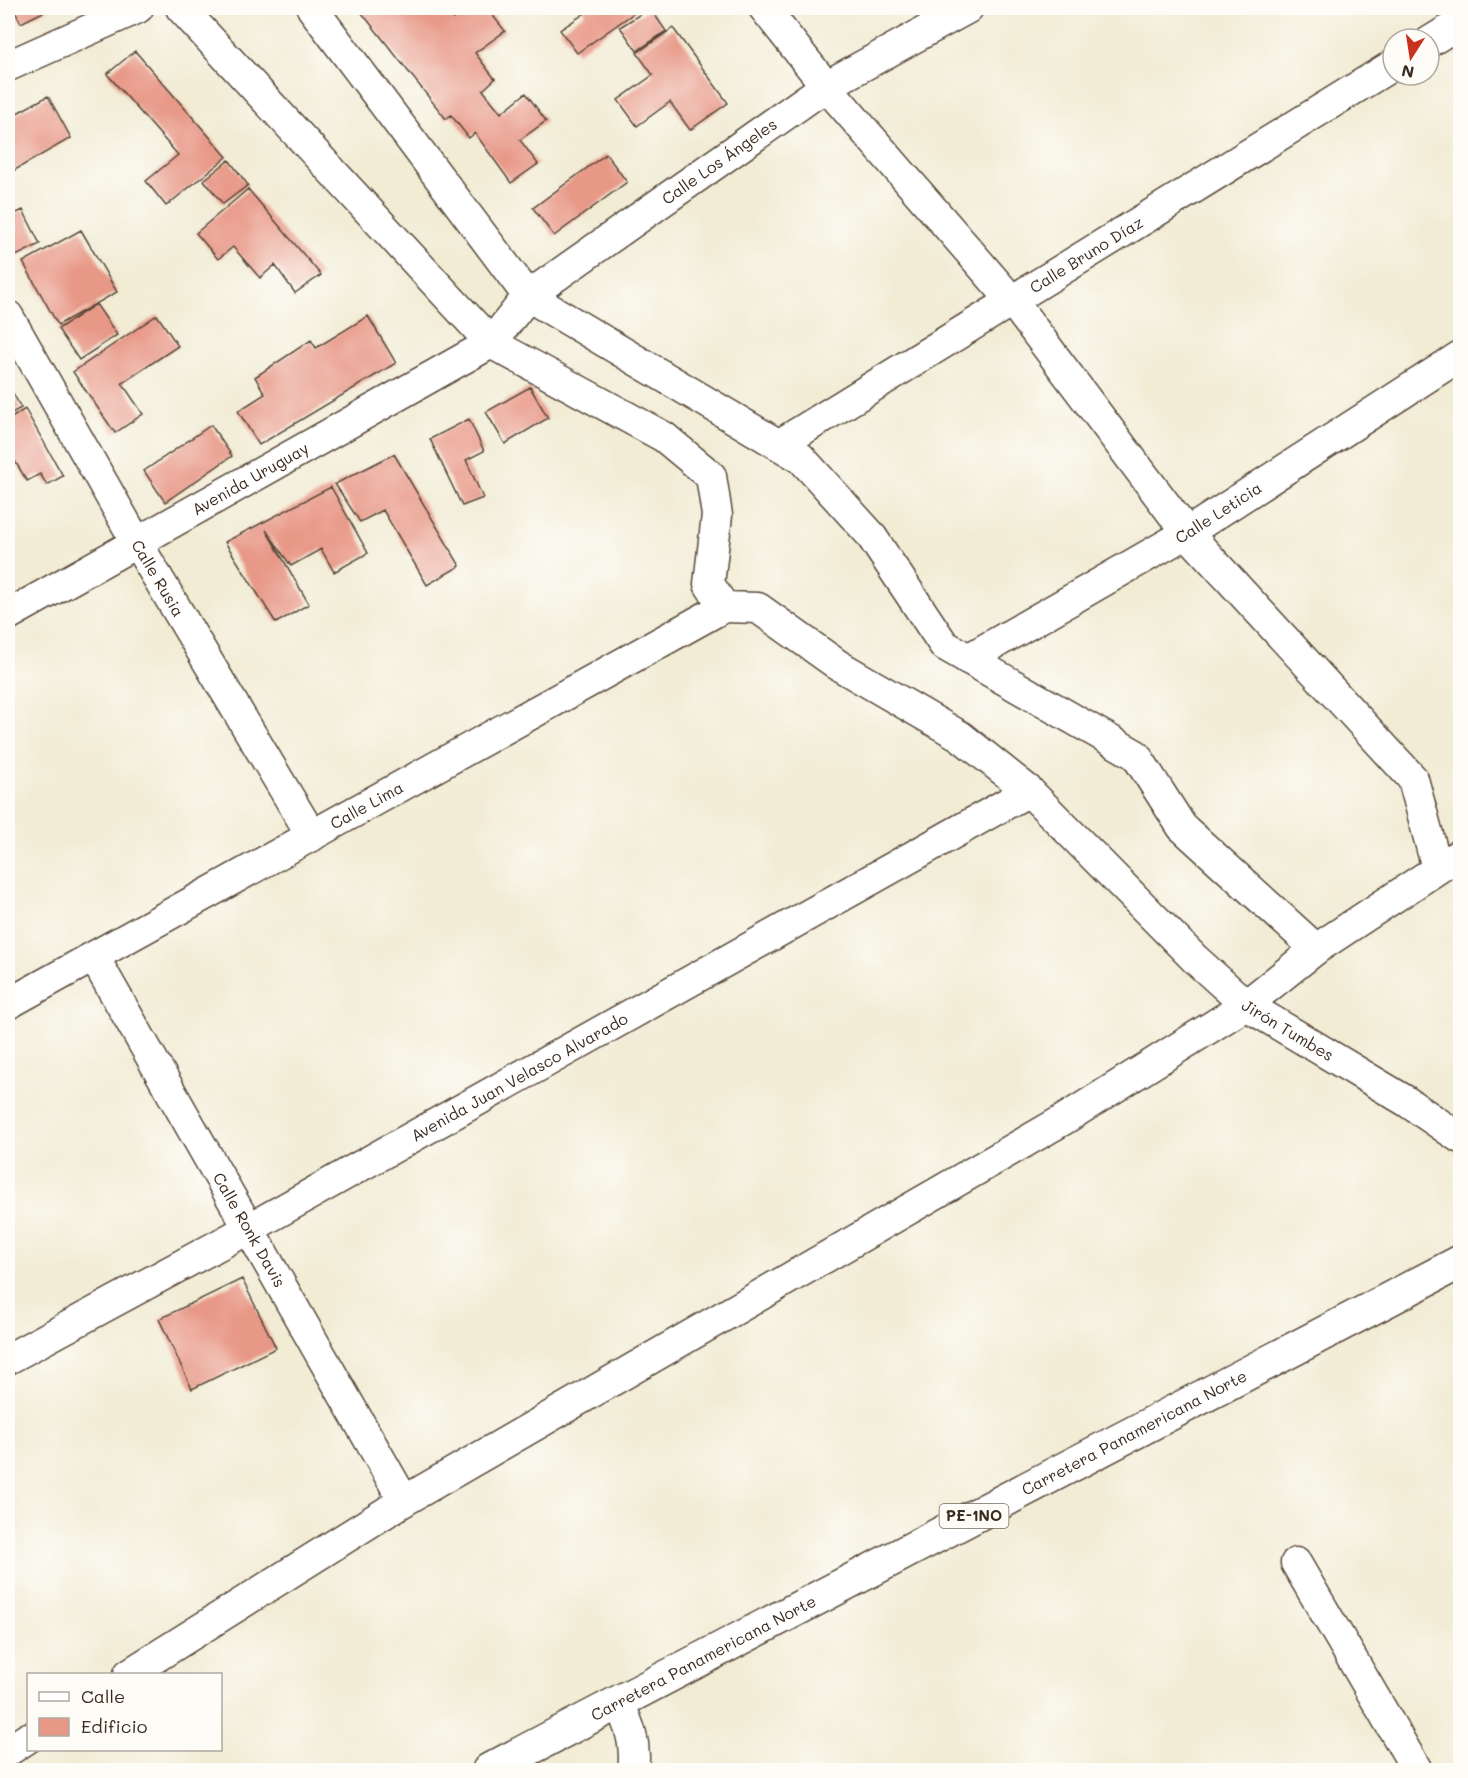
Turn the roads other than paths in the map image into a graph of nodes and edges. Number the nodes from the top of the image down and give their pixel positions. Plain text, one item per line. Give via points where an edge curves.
1 (138, 8) edge
2 (181, 8) edge
3 (312, 8) edge
4 (764, 8) edge
5 (968, 8) edge
6 (1457, 8) edge
7 (1461, 11) edge
8 (1461, 22) edge
9 (1441, 34) edge
10 (8, 66) edge
11 (1381, 72) edge
12 (826, 86) junction
13 (528, 296) junction
14 (1013, 302) junction
15 (8, 316) edge
16 (491, 344) junction
17 (1461, 356) edge
18 (780, 444) junction
19 (1187, 533) junction
20 (136, 543) junction
21 (724, 607) junction
22 (8, 615) edge
23 (968, 659) junction
24 (1029, 791) junction
25 (312, 836) junction
26 (1449, 861) edge
27 (1316, 949) junction
28 (94, 957) junction
29 (8, 1004) edge
30 (1246, 1005) junction
31 (1461, 1138) edge
32 (250, 1227) junction
33 (1461, 1262) edge
34 (8, 1359) edge
35 (404, 1501) junction
36 (1296, 1563) dead end
37 (131, 1673) edge
38 (618, 1701) junction
39 (27, 1739) edge
40 (8, 1752) edge
41 (489, 1770) edge
42 (633, 1770) edge
43 (1417, 1770) edge

1 - 10 street
2 - 16 street
3 - 13 street
4 - 12 street
5 - 12 street, Calle Los Ángeles
6 - 7 street
8 - 9 street
11 - 14 street, Calle Bruno Díaz
12 - 13 street, Calle Los Ángeles
12 - 14 street
13 - 16 street, Calle Los Ángeles
13 - 18 street
14 - 18 street, Calle Bruno Díaz
14 - 19 street
15 - 20 street, Calle Rusia
16 - 20 street, Avenida Uruguay
16 - 21 street via 664,437 711,476 717,515 709,584
17 - 19 street, Calle Leticia
18 - 23 street via 801,458 870,534 944,645
19 - 23 street, Calle Leticia
19 - 26 street via 1413,779
20 - 22 street, Avenida Uruguay
20 - 25 street, Calle Rusia
21 - 24 street via 758,608 838,665 960,736
21 - 25 street, Calle Lima
23 - 27 street via 1136,756 1182,827
24 - 30 street via 1195,959
24 - 32 street, Avenida Juan Velasco Alvarado
25 - 28 street, Calle Lima
26 - 27 street, Jirón Tumbes
27 - 30 street, Jirón Tumbes
28 - 29 street, Calle Lima
28 - 32 street, Calle Ronk Davis
30 - 31 street, Jirón Tumbes
30 - 35 street via 1063,1120
32 - 34 street, Avenida Juan Velasco Alvarado
32 - 35 street, Calle Ronk Davis
33 - 38 main road, Carretera Panamericana Norte / PE-1NO
35 - 37 street
36 - 43 street
38 - 41 main road, Carretera Panamericana Norte / PE-1NO
38 - 42 street via 632,1731
39 - 40 street

